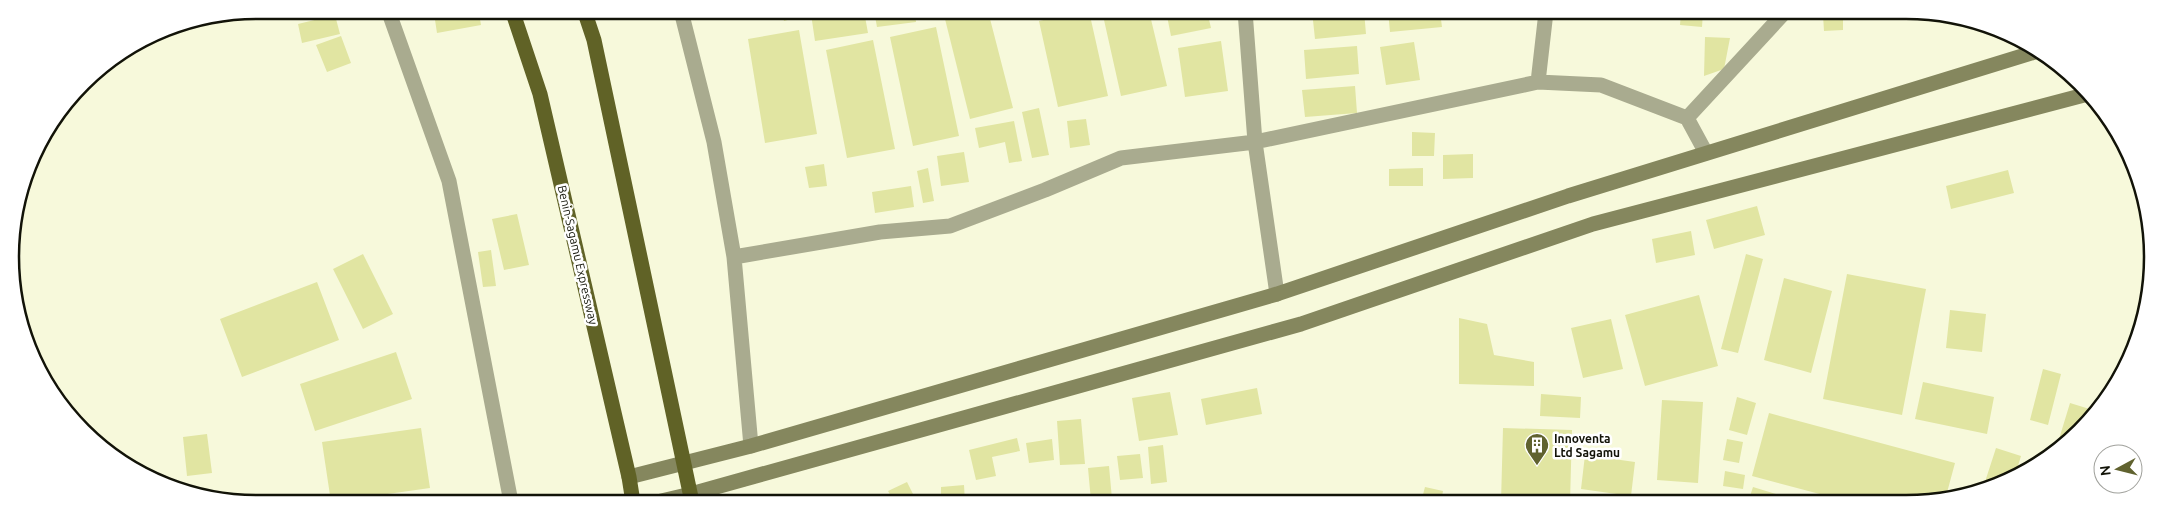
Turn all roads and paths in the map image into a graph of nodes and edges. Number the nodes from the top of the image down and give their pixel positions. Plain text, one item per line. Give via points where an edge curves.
1 (391, 19) edge
2 (515, 19) edge
3 (587, 19) edge
4 (683, 19) edge
5 (1246, 19) edge
6 (1545, 19) edge
7 (1779, 19) edge
8 (2029, 54) edge
9 (1538, 82) junction
10 (2081, 96) edge
11 (1687, 118) junction
12 (1255, 142) junction
13 (1706, 153) junction
14 (734, 256) junction
15 (1277, 294) junction
16 (751, 446) junction
17 (684, 462) junction
18 (629, 477) junction
19 (510, 495) edge
20 (632, 495) edge
21 (691, 495) edge
22 (702, 495) edge

1 - 19 street via 449,181
2 - 18 highway, Benin-Sagamu Expressway via 540,94
3 - 17 highway
4 - 14 street via 714,142
5 - 12 street
6 - 9 street
7 - 11 street
8 - 13 main road
9 - 11 street via 1602,85
9 - 12 street
10 - 22 main road via 1593,224 1301,324
11 - 13 street
12 - 14 street via 1121,158 950,226 880,232
12 - 15 street
13 - 15 main road
14 - 16 street
15 - 16 main road
16 - 17 main road
17 - 18 main road
17 - 21 highway
18 - 20 highway, Benin-Sagamu Expressway

